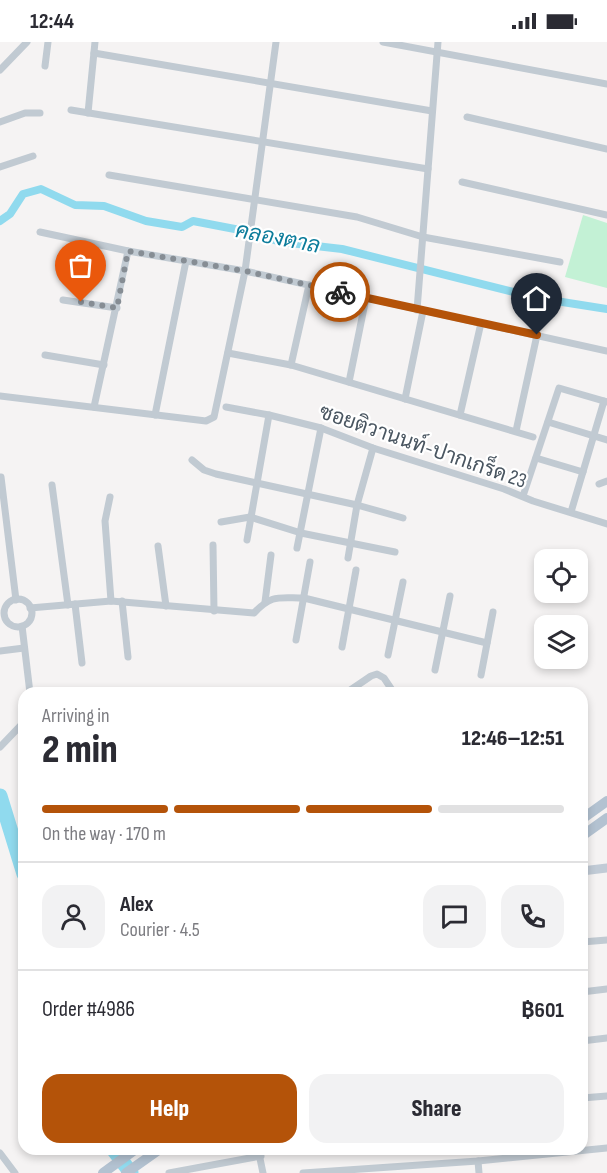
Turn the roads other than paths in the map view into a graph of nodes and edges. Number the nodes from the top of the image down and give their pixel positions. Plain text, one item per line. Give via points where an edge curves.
1 (48, 42) edge
2 (95, 42) edge
3 (276, 42) edge
4 (383, 42) edge
5 (438, 42) edge
6 (24, 43) edge
7 (436, 51) junction
8 (94, 53) junction
9 (45, 66) dead end
10 (0, 70) edge
11 (607, 84) edge
12 (270, 85) junction
13 (71, 110) dead end
14 (432, 111) junction
15 (40, 113) dead end
16 (88, 113) junction
17 (467, 117) dead end
18 (0, 122) edge
19 (262, 141) junction
20 (607, 149) edge
21 (33, 156) dead end
22 (0, 167) edge
23 (428, 169) junction
24 (109, 175) dead end
25 (462, 182) dead end
26 (255, 199) junction
27 (607, 215) edge
28 (40, 232) dead end
29 (423, 237) junction
30 (128, 251) junction
31 (186, 261) junction
32 (560, 262) dead end
33 (245, 271) junction
34 (309, 285) junction
35 (366, 298) junction
36 (63, 300) dead end
37 (117, 308) junction
38 (420, 310) junction
39 (481, 323) junction
40 (537, 335) junction
41 (607, 351) edge
42 (228, 352) junction
43 (45, 355) dead end
44 (104, 365) junction
45 (291, 365) junction
46 (349, 382) junction
47 (0, 396) edge
48 (405, 399) junction
49 (606, 402) edge
50 (94, 407) junction
51 (226, 408) dead end
52 (155, 415) junction
53 (269, 415) junction
54 (460, 415) junction
55 (548, 422) junction
56 (321, 428) junction
57 (516, 431) junction
58 (594, 436) junction
59 (533, 437) dead end
60 (607, 440) edge
61 (373, 448) junction
62 (536, 458) junction
63 (192, 460) dead end
64 (583, 472) junction
65 (1, 477) edge
66 (607, 481) edge
67 (256, 482) junction
68 (52, 484) dead end
69 (599, 484) dead end
70 (308, 494) junction
71 (523, 496) junction
72 (110, 497) dead end
73 (357, 505) junction
74 (571, 512) junction
75 (250, 517) junction
76 (403, 518) dead end
77 (221, 522) dead end
78 (607, 524) edge
79 (301, 533) junction
80 (247, 540) dead end
81 (351, 543) junction
82 (213, 545) dead end
83 (158, 546) dead end
84 (297, 548) dead end
85 (395, 552) dead end
86 (271, 555) dead end
87 (10, 556) junction
88 (0, 557) edge
89 (348, 558) dead end
90 (310, 562) dead end
91 (356, 570) dead end
92 (403, 582) dead end
93 (450, 596) dead end
94 (304, 598) junction
95 (12, 601) junction
96 (111, 601) junction
97 (122, 602) junction
98 (265, 602) junction
99 (0, 604) edge
100 (71, 604) junction
101 (166, 606) junction
102 (30, 608) junction
103 (349, 609) junction
104 (214, 611) junction
105 (493, 612) dead end
106 (395, 620) junction
107 (22, 626) junction
108 (443, 632) junction
109 (296, 640) dead end
110 (487, 643) junction
111 (342, 647) dead end
112 (24, 648) junction
113 (0, 651) edge
114 (388, 655) dead end
115 (128, 657) dead end
116 (82, 663) dead end
117 (435, 670) dead end
118 (481, 675) dead end
119 (29, 687) edge
120 (355, 687) edge
121 (390, 687) edge
122 (18, 731) edge
123 (0, 747) edge
124 (607, 801) edge
125 (588, 815) edge
126 (607, 818) edge
127 (588, 832) edge
128 (607, 868) edge
129 (588, 870) edge
130 (607, 940) edge
131 (588, 942) edge
132 (607, 989) edge
133 (588, 991) edge
134 (607, 1038) edge
135 (588, 1040) edge
136 (607, 1096) edge
137 (588, 1098) edge
138 (607, 1148) edge
139 (588, 1150) edge
140 (0, 1153) edge
141 (127, 1155) edge
142 (151, 1155) edge
143 (253, 1155) edge
144 (259, 1155) edge
145 (538, 1155) edge
146 (607, 1155) edge
147 (478, 1161) junction
148 (212, 1169) edge
149 (15, 1173) edge
150 (103, 1173) edge
151 (126, 1173) edge
152 (169, 1173) edge
153 (263, 1173) edge
154 (303, 1173) edge
155 (479, 1173) edge

1 - 9 street
2 - 8 street
3 - 12 street
4 - 7 street
5 - 7 street
6 - 10 street
7 - 11 street
7 - 14 street
8 - 12 street
8 - 16 street
12 - 14 street
12 - 19 street
13 - 16 street
14 - 23 street
15 - 18 street
16 - 19 street
17 - 20 street
19 - 23 street
19 - 26 street
21 - 22 street
23 - 29 street
24 - 26 street
25 - 27 street
26 - 29 street via 357,217
26 - 33 street
28 - 30 street
29 - 32 street
29 - 38 street
30 - 31 street
30 - 37 street
31 - 33 street
31 - 52 street
33 - 34 street
33 - 42 street
34 - 35 street
34 - 45 street
35 - 38 street
35 - 46 street
36 - 37 street
37 - 44 street
38 - 39 street
38 - 48 street
39 - 40 street
39 - 54 street
40 - 41 street
40 - 57 street
42 - 45 street
42 - 52 street via 212,420
43 - 44 street
44 - 50 street
45 - 46 street
46 - 48 street
47 - 50 street
48 - 54 street
49 - 55 street via 559,388
49 - 58 street
50 - 52 street
51 - 53 street, ซอยติวานนท์-ปากเกร็ด 23
53 - 56 street, ซอยติวานนท์-ปากเกร็ด 23
53 - 67 street
54 - 57 street
55 - 58 street
55 - 62 street
56 - 61 street, ซอยติวานนท์-ปากเกร็ด 23
56 - 70 street
57 - 59 street
58 - 60 street
58 - 64 street
61 - 71 street, ซอยติวานนท์-ปากเกร็ด 23
61 - 73 street
62 - 64 street
62 - 71 street
63 - 67 street via 208,472
64 - 74 street
65 - 87 street
66 - 69 street
67 - 70 street
67 - 75 street
68 - 100 street
70 - 73 street
70 - 79 street
71 - 74 street, ซอยติวานนท์-ปากเกร็ด 23
72 - 96 street via 105,521
73 - 76 street
73 - 81 street
74 - 78 street, ซอยติวานนท์-ปากเกร็ด 23
75 - 77 street
75 - 79 street
75 - 80 street
79 - 81 street
79 - 84 street
81 - 85 street
81 - 89 street
82 - 104 street
83 - 101 street
86 - 98 street
87 - 88 street
87 - 95 street
90 - 94 street
91 - 103 street
92 - 106 street
93 - 108 street
94 - 98 street via 275,597
94 - 103 street
94 - 109 street
95 - 99 street
95 - 102 street via 25,602
95 - 107 street via 4,611 6,620 13,626
96 - 97 street
96 - 100 street
97 - 101 street
97 - 115 street
98 - 104 street via 254,614
100 - 102 street
100 - 116 street
101 - 104 street
102 - 107 street via 30,621
103 - 106 street
103 - 111 street
105 - 110 street
106 - 108 street
106 - 114 street
107 - 112 street
108 - 110 street
108 - 117 street
110 - 118 street
112 - 113 street
112 - 119 street
120 - 121 street via 377,674
122 - 123 street
124 - 125 main road
126 - 127 main road
128 - 129 street
130 - 131 street
132 - 133 street
134 - 135 street
136 - 137 street
138 - 139 street
138 - 146 street
140 - 149 street
141 - 150 main road
142 - 151 main road
143 - 148 street
144 - 153 street
145 - 147 street
147 - 154 street
147 - 155 street
148 - 152 street

